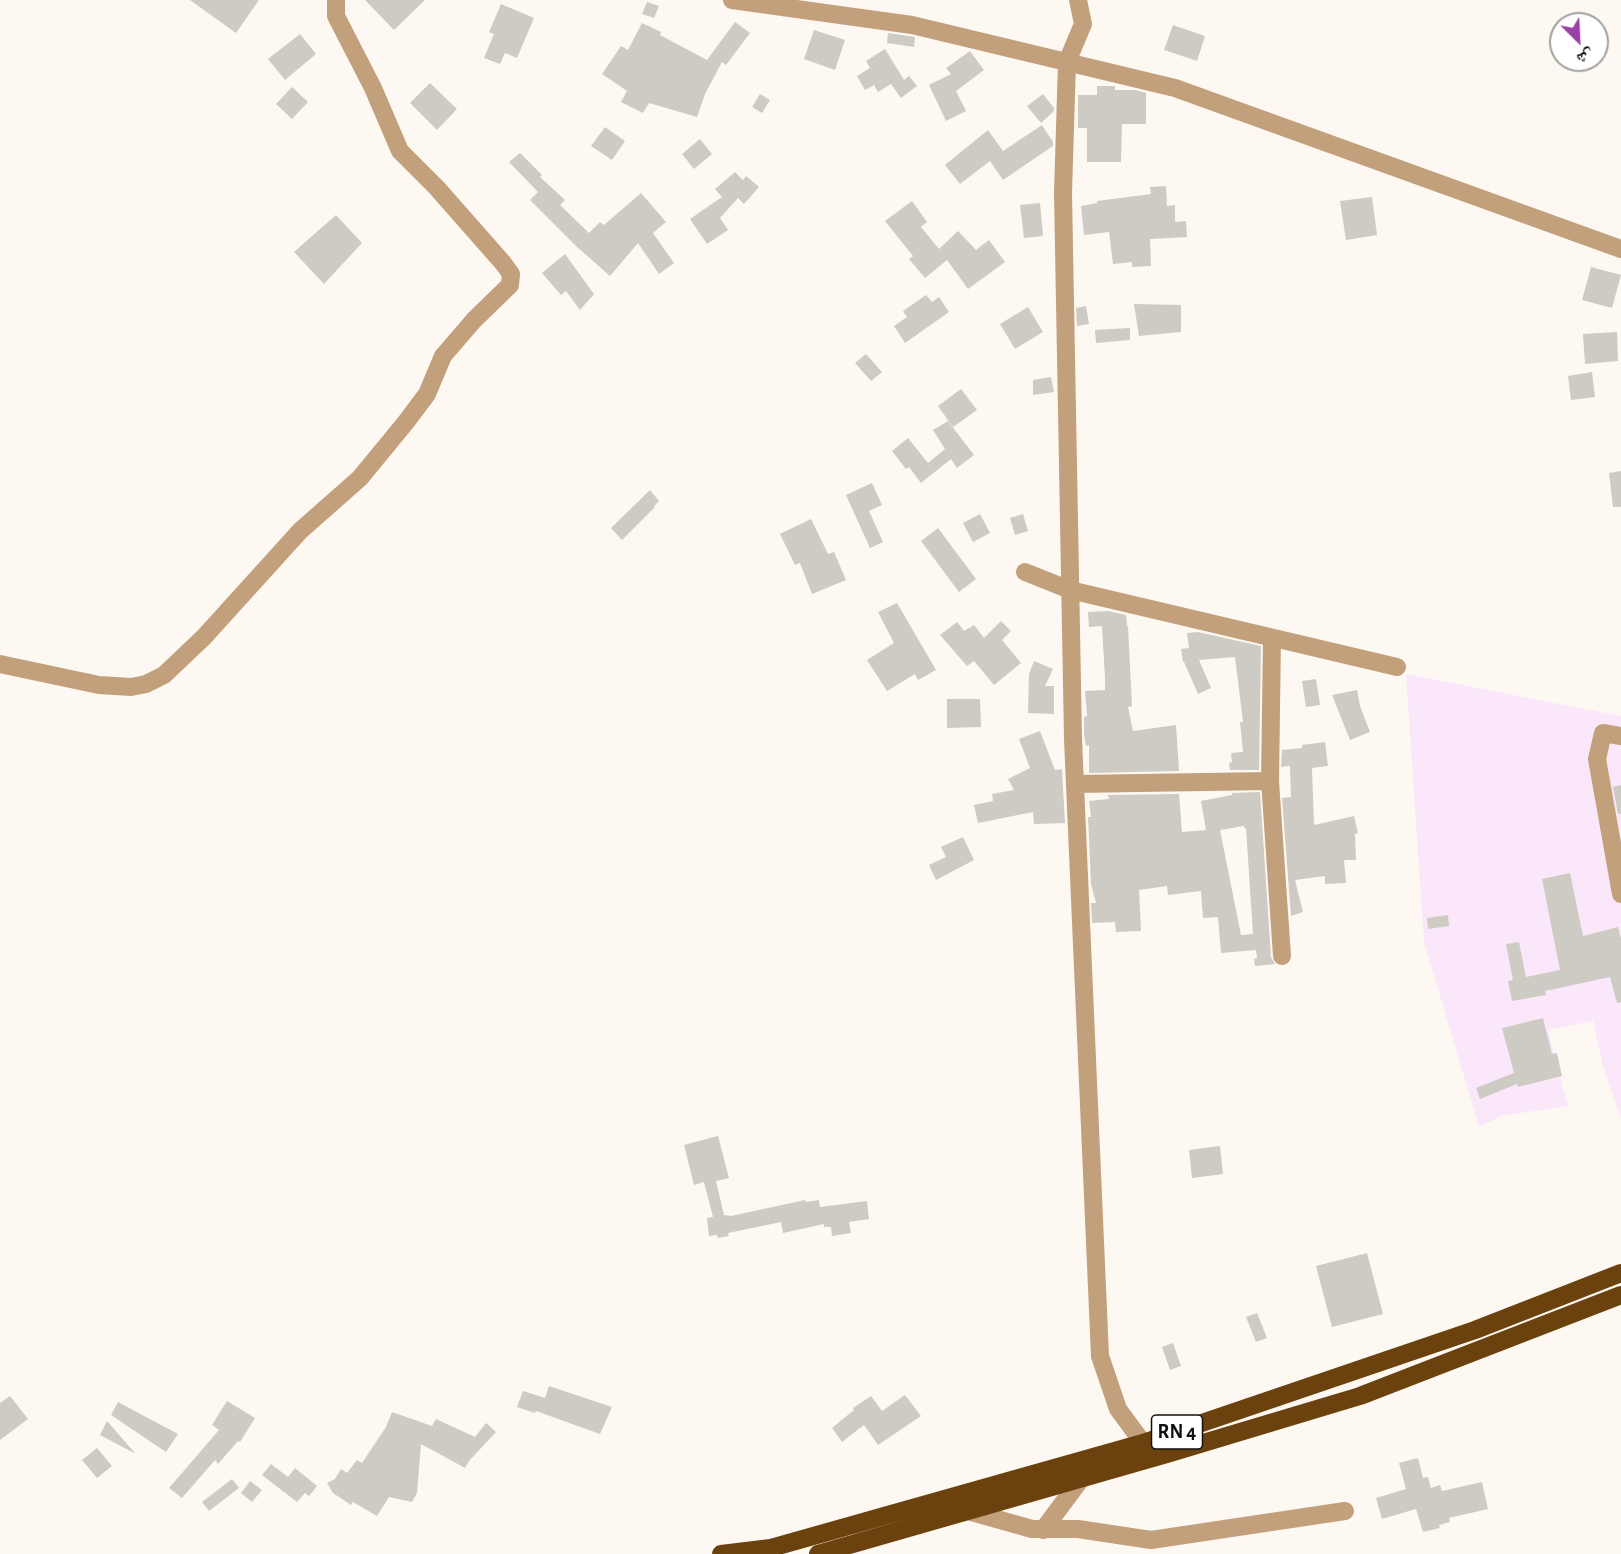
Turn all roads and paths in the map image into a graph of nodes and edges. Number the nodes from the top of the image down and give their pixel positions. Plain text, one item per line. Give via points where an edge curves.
1 (336, 0) edge
2 (732, 0) edge
3 (1078, 0) edge
4 (1067, 62) junction
5 (1621, 249) edge
6 (1025, 572) dead end
7 (1070, 590) junction
8 (1272, 638) junction
9 (0, 663) edge
10 (1397, 667) dead end
11 (1621, 736) edge
12 (1270, 781) junction
13 (1075, 784) junction
14 (1621, 894) edge
15 (1282, 956) dead end
16 (1621, 1273) edge
17 (1621, 1294) edge
18 (1143, 1443) junction
19 (1081, 1479) junction
20 (968, 1511) junction
21 (1345, 1511) dead end
22 (1043, 1530) junction
23 (721, 1554) edge
24 (818, 1554) edge

1 - 9 street via 336,16 400,151 503,263 511,274 510,285 443,356 427,394 360,477 300,531 164,675 131,687 99,685
2 - 4 street via 912,25
3 - 4 street via 1083,24
4 - 5 street via 1175,88
4 - 7 street via 1063,193
6 - 7 street
7 - 8 street
7 - 13 street
8 - 10 street
8 - 12 street
11 - 14 street via 1603,733 1597,759
12 - 13 street
12 - 15 street
13 - 18 street via 1100,1356 1118,1409
16 - 18 highway, RN 4 via 1474,1330
17 - 19 highway, RN 4 via 1360,1396
18 - 23 highway, RN 4 via 771,1548
19 - 20 highway, RN 4
19 - 22 street
20 - 22 street
20 - 24 highway, RN 4
21 - 22 street via 1166,1539

